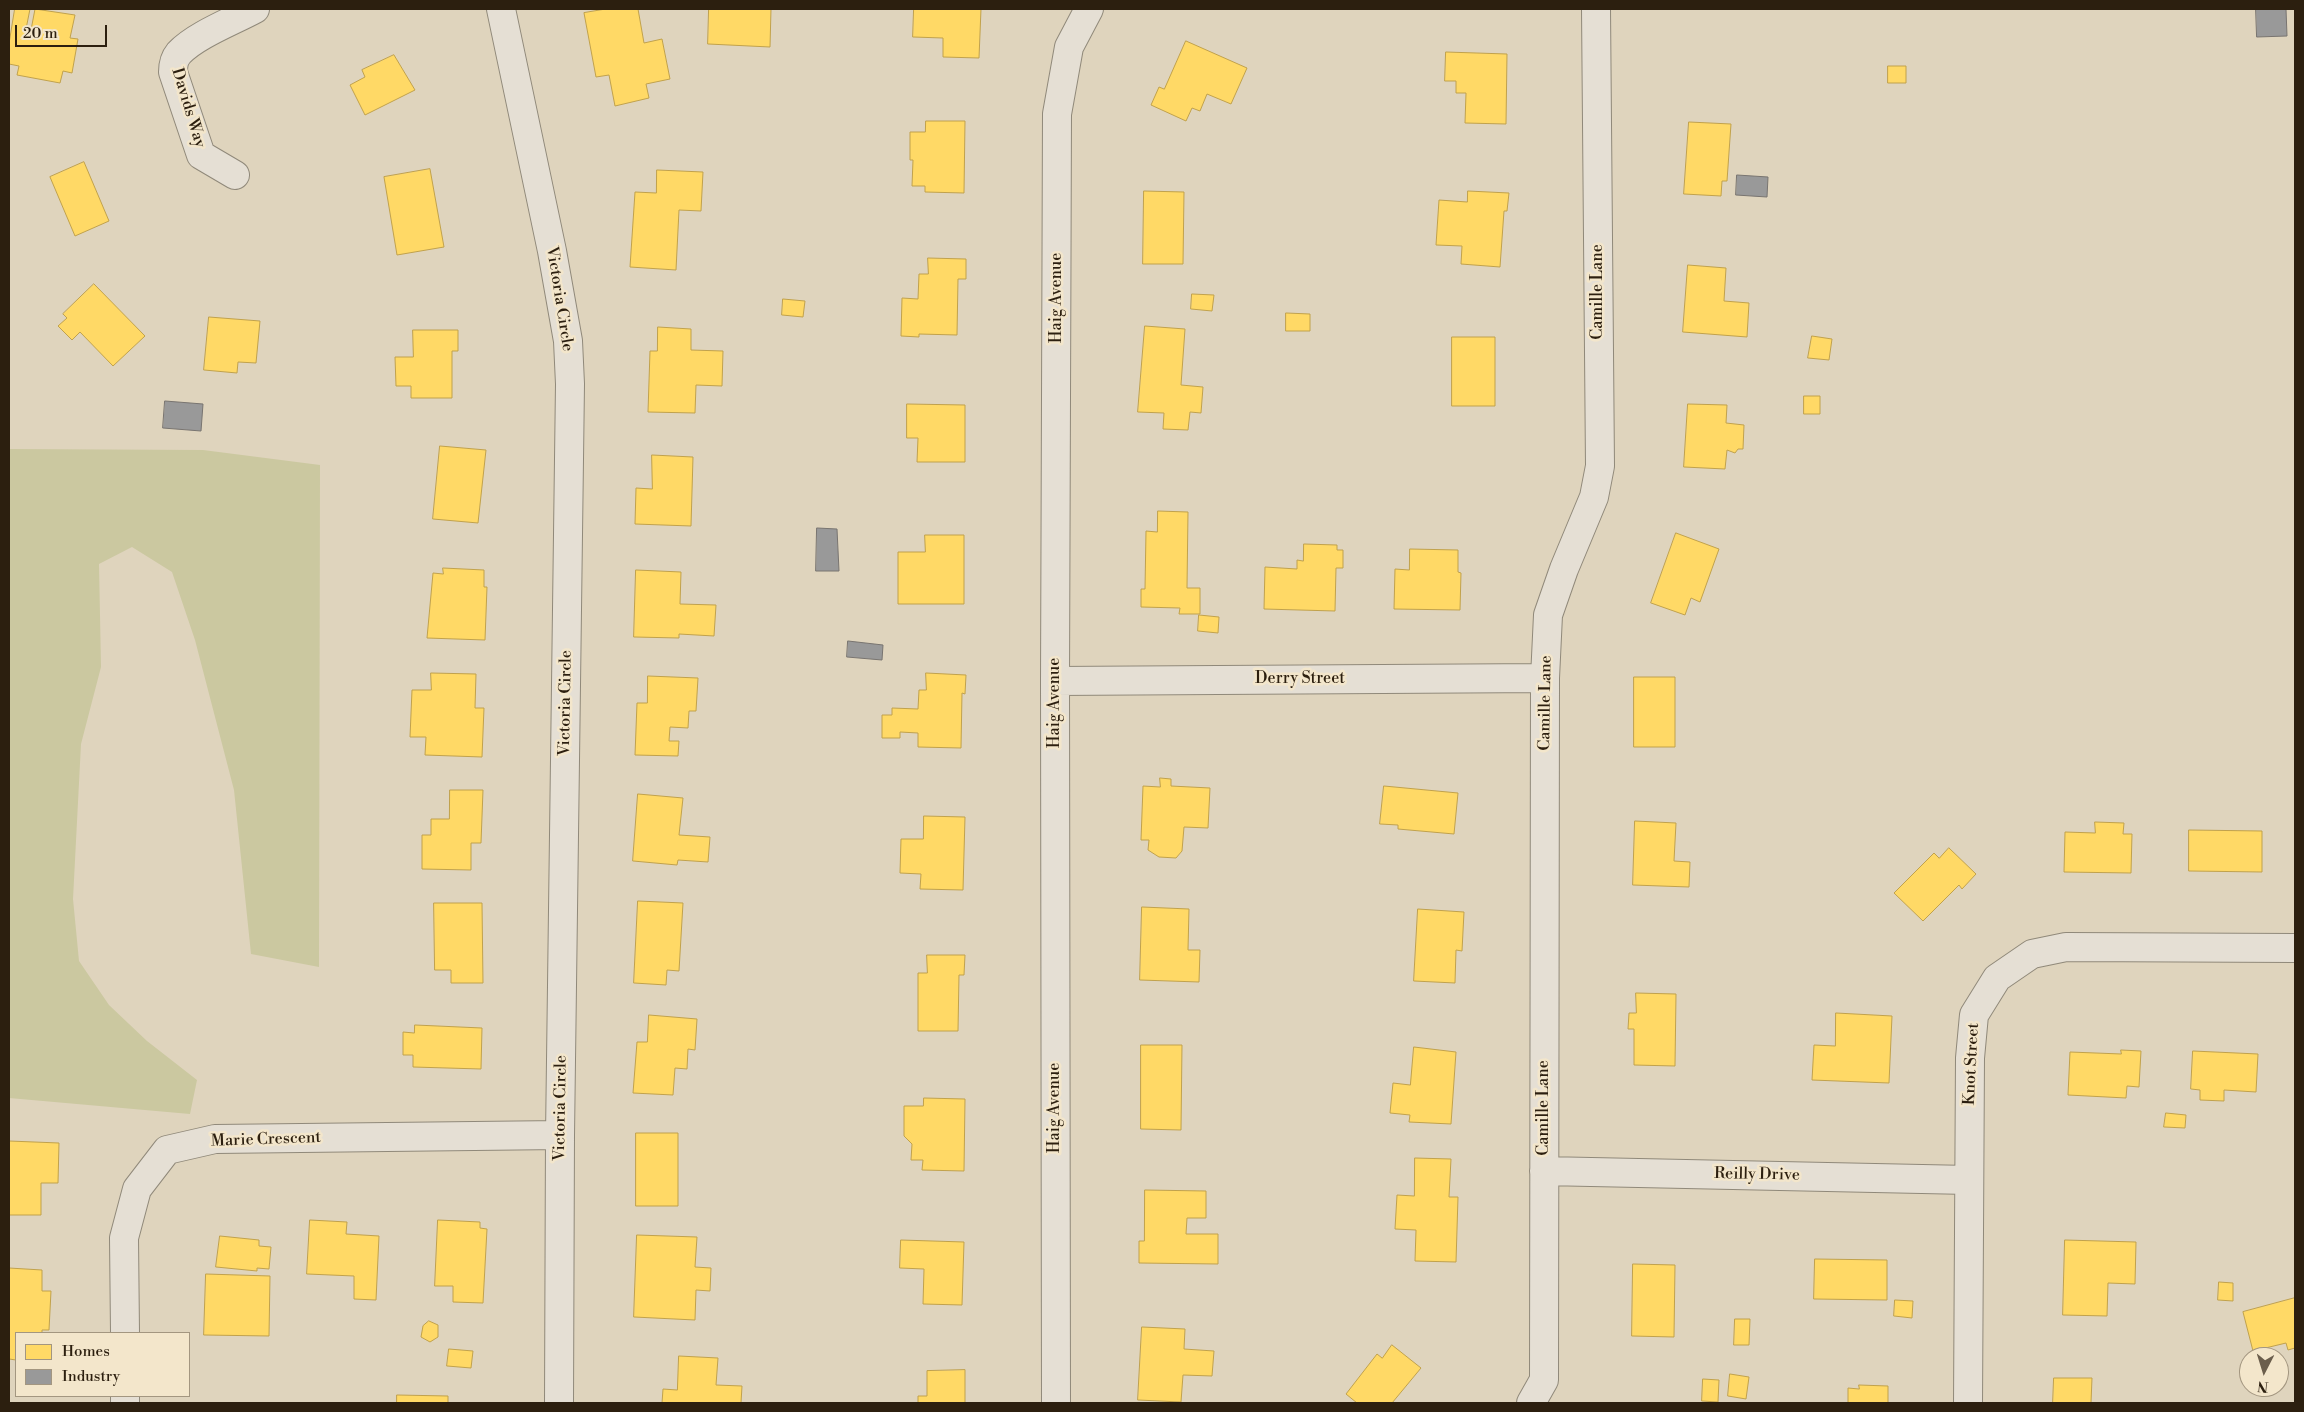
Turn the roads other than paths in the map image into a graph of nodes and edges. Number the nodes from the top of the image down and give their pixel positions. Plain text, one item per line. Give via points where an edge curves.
1 (255, 9) edge
2 (502, 9) edge
3 (1089, 9) edge
4 (1596, 9) edge
5 (235, 175) dead end
6 (1545, 678) junction
7 (1055, 681) junction
8 (2295, 948) edge
9 (560, 1135) junction
10 (1544, 1171) junction
11 (1969, 1180) junction
12 (124, 1332) edge
13 (560, 1403) edge
14 (1056, 1403) edge
15 (1531, 1403) edge
16 (1968, 1403) edge

1 - 5 street, Davids Way via 190,44 173,62 173,72 202,155
2 - 9 street, Victoria Circle via 568,341
3 - 7 street, Haig Avenue via 1069,47 1057,114
4 - 6 street, Camille Lane via 1600,466 1594,497 1548,615
6 - 7 street, Derry Street
6 - 10 street, Camille Lane
7 - 14 street, Haig Avenue
8 - 11 street, Knot Street via 2066,947 2032,954 1997,978 1974,1014 1970,1058
9 - 12 street, Marie Crescent via 215,1139 167,1150 137,1189 124,1238
9 - 13 street, Victoria Circle
10 - 11 street, Reilly Drive
10 - 15 street, Camille Lane via 1544,1380
11 - 16 street, Knot Street

